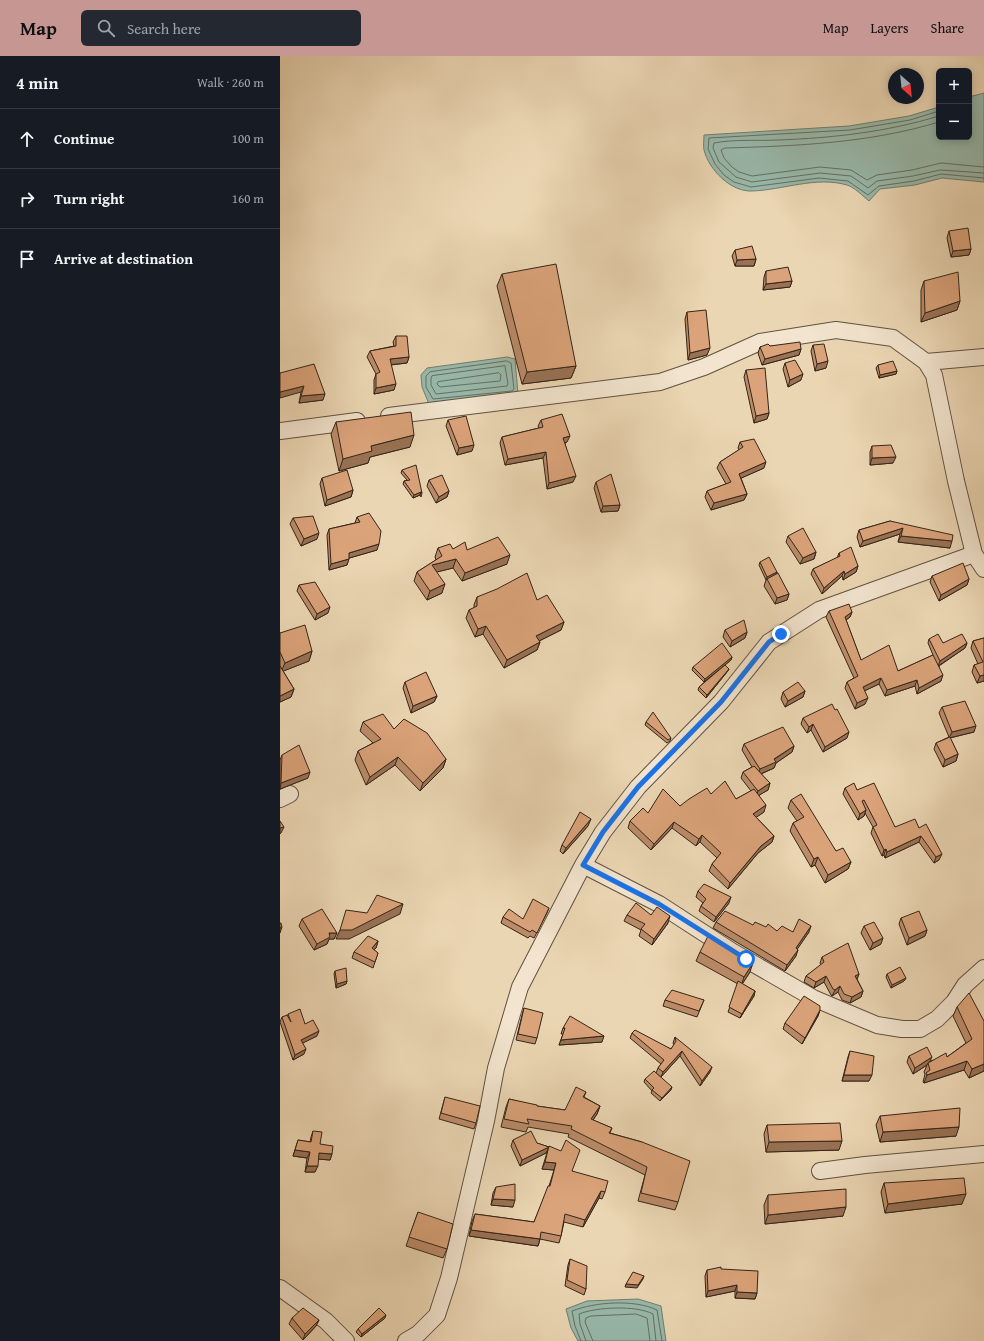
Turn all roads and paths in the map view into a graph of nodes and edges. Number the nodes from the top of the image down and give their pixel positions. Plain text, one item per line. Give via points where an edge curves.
1 (984, 357) edge
2 (926, 362) junction
3 (280, 431) edge
4 (974, 554) junction
5 (984, 569) edge
6 (583, 865) junction
7 (984, 968) edge
8 (984, 1154) edge
9 (820, 1171) dead end
10 (280, 1288) edge
11 (346, 1341) edge
12 (406, 1341) edge

1 - 2 street
2 - 3 street via 893,338 836,330 760,342 704,367 660,382
2 - 4 street via 934,375
4 - 5 street
4 - 6 street via 818,610 769,642 721,702 638,787 603,832
6 - 7 street via 659,904 732,952 813,998 877,1025 920,1029 937,1019 954,1002 965,984
6 - 12 street via 520,987 496,1068 451,1271 437,1315 418,1334
8 - 9 street
10 - 11 street via 326,1321

